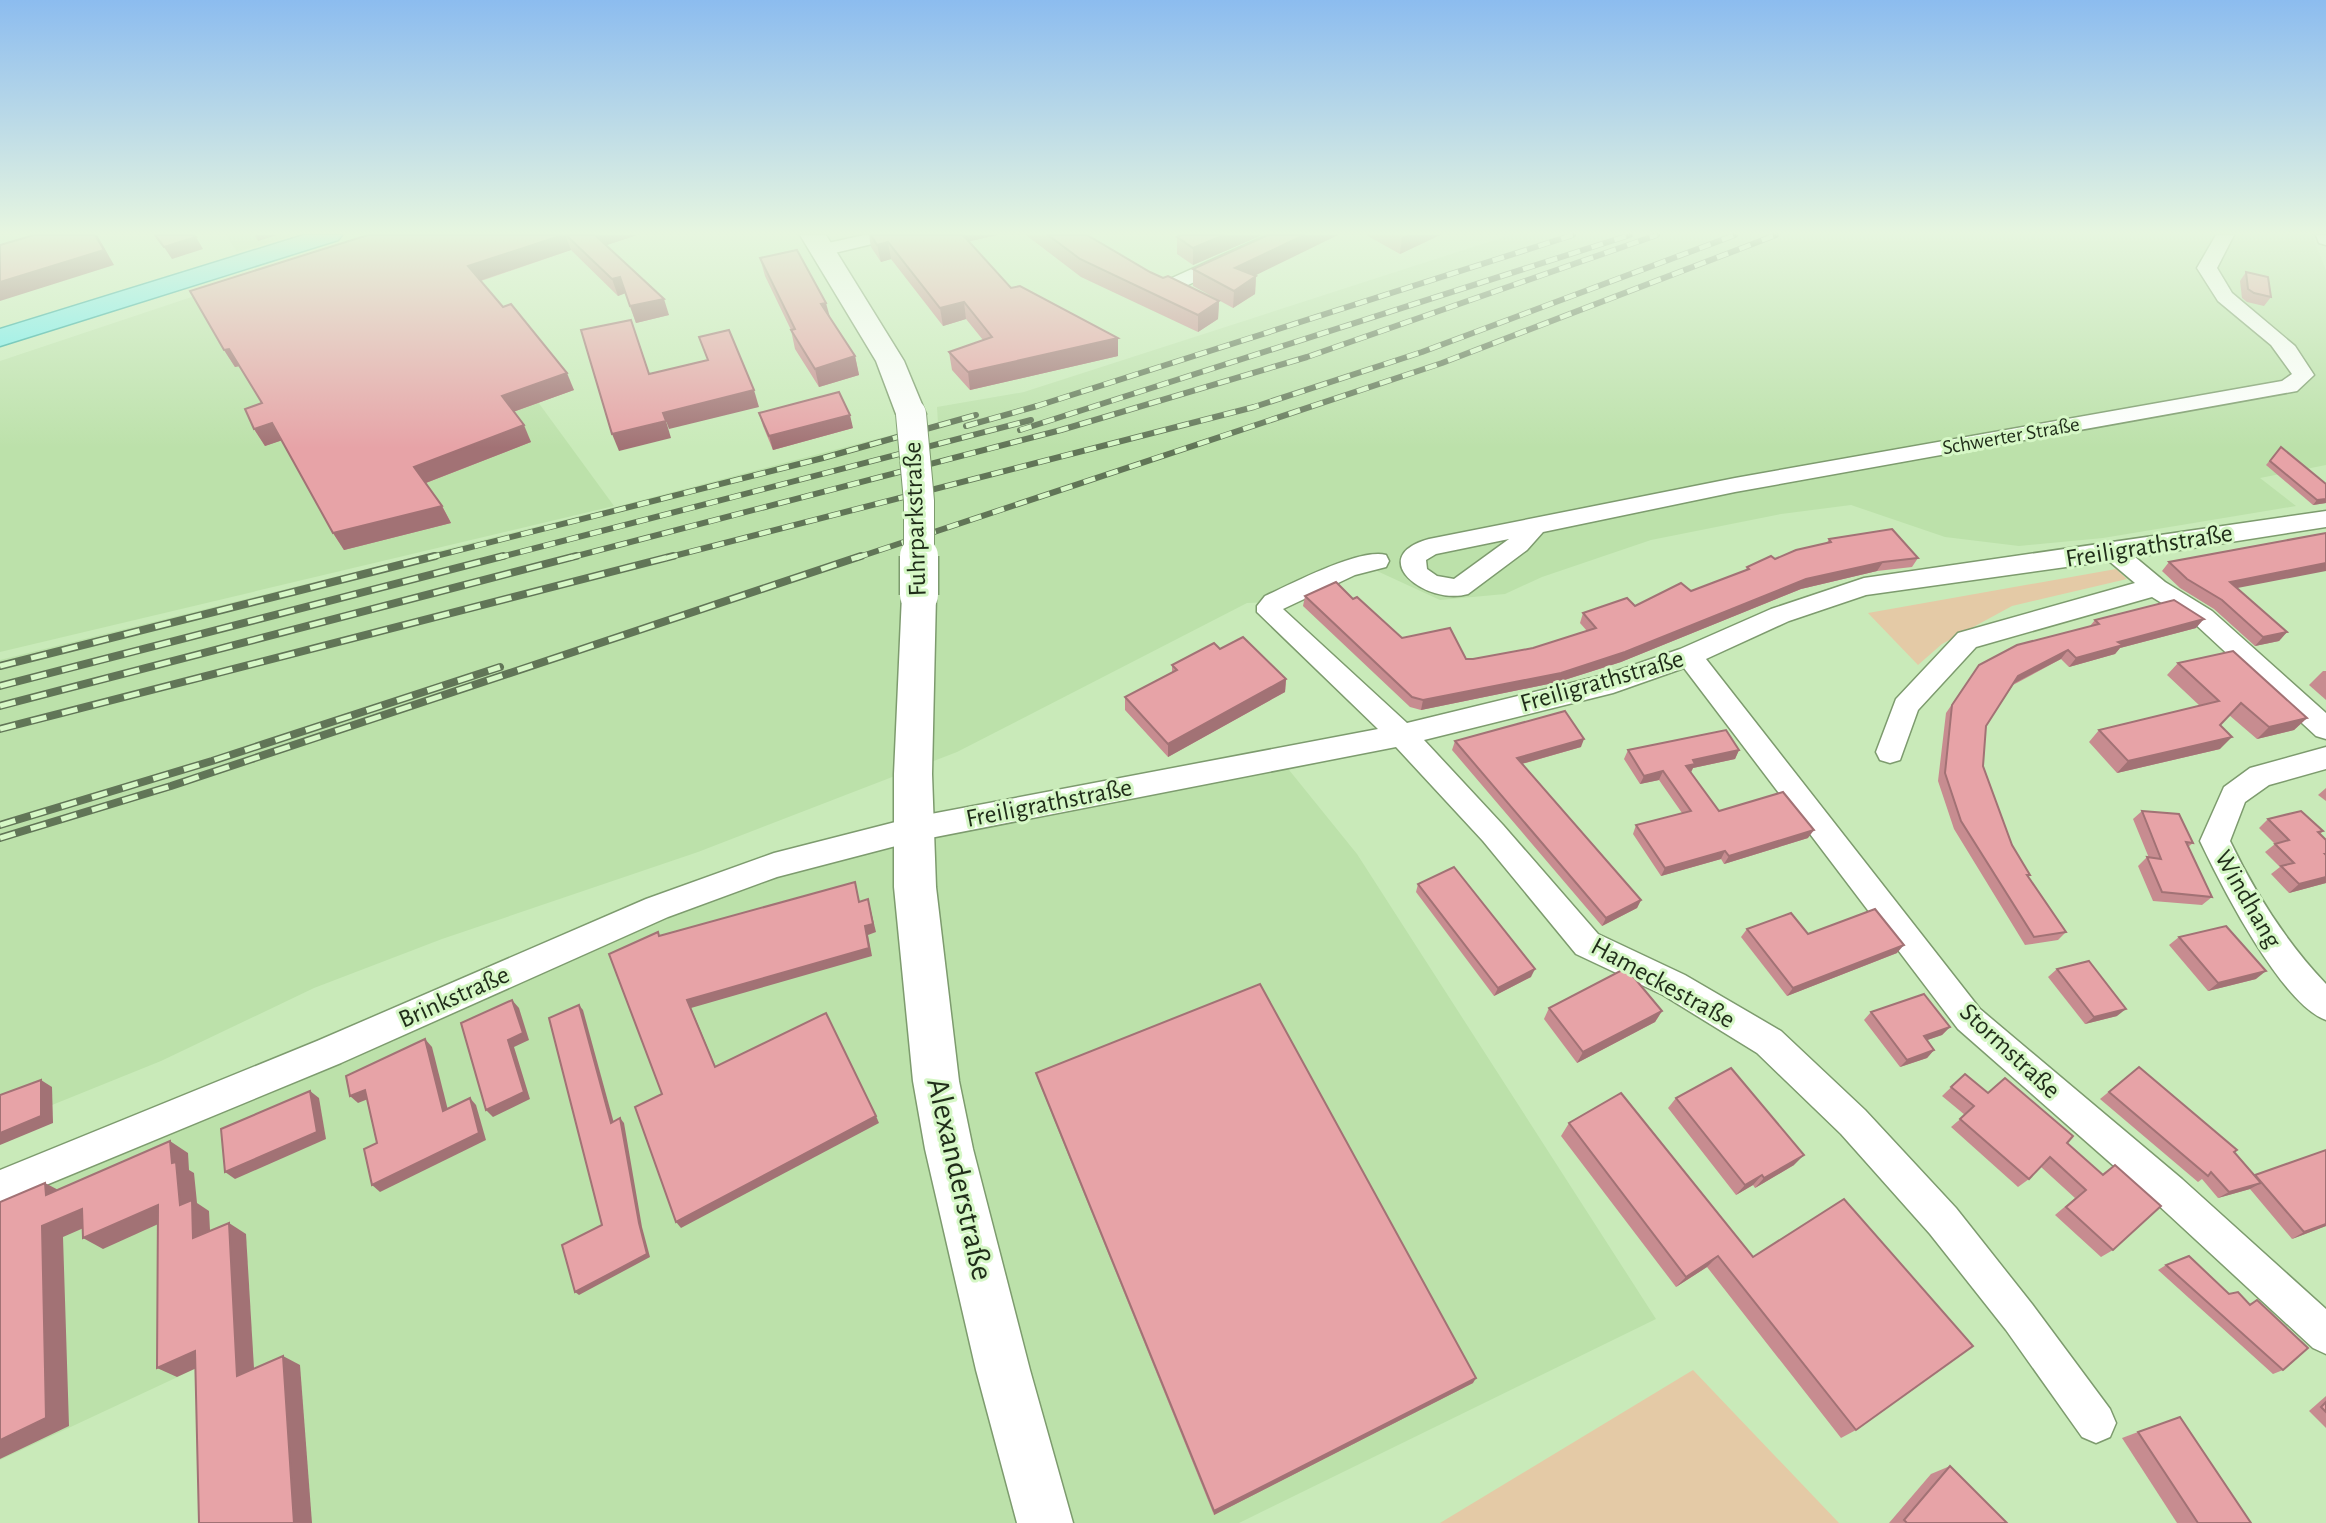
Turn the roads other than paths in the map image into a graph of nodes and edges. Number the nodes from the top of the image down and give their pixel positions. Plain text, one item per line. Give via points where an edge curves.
1 (101, 306) edge
2 (857, 306) edge
3 (2238, 306) edge
4 (0, 338) edge
5 (2326, 519) edge
6 (1536, 525) junction
7 (2114, 552) junction
8 (1377, 561) dead end
9 (2156, 589) junction
10 (1689, 656) junction
11 (2326, 729) edge
12 (1402, 735) junction
13 (1890, 752) dead end
14 (2326, 758) edge
15 (915, 829) junction
16 (2326, 1006) edge
17 (0, 1187) edge
18 (2326, 1335) edge
19 (2095, 1423) dead end
20 (1045, 1523) edge

1 - 4 main road
2 - 15 main road, Fuhrparkstraße, bridge via 890,361 911,414 919,501
3 - 6 street, Schwerter Straße via 2295,356 2303,375 2289,386
5 - 7 street, Freiligrathstraße
6 - 6 street, Schwerter Straße via 1429,547 1413,556 1416,572 1430,584 1459,588
7 - 9 street
7 - 10 street, Freiligrathstraße via 1864,587 1780,615
8 - 12 street, Hameckestraße via 1347,569 1274,603 1270,612
9 - 11 street via 2203,617
9 - 13 street via 1967,640 1906,706
10 - 12 street, Freiligrathstraße via 1614,683
10 - 18 street, Stormstraße via 1969,1019 2169,1191
12 - 15 street, Freiligrathstraße
12 - 19 street, Hameckestraße via 1587,944 1674,985 1769,1042 1853,1122 1943,1221
14 - 16 street, Windhang via 2251,782 2234,795 2215,841 2236,885 2286,962
15 - 17 street, Brinkstraße via 774,865 657,908 329,1052
15 - 20 main road, Alexanderstraße via 915,887 936,1081 1003,1370

